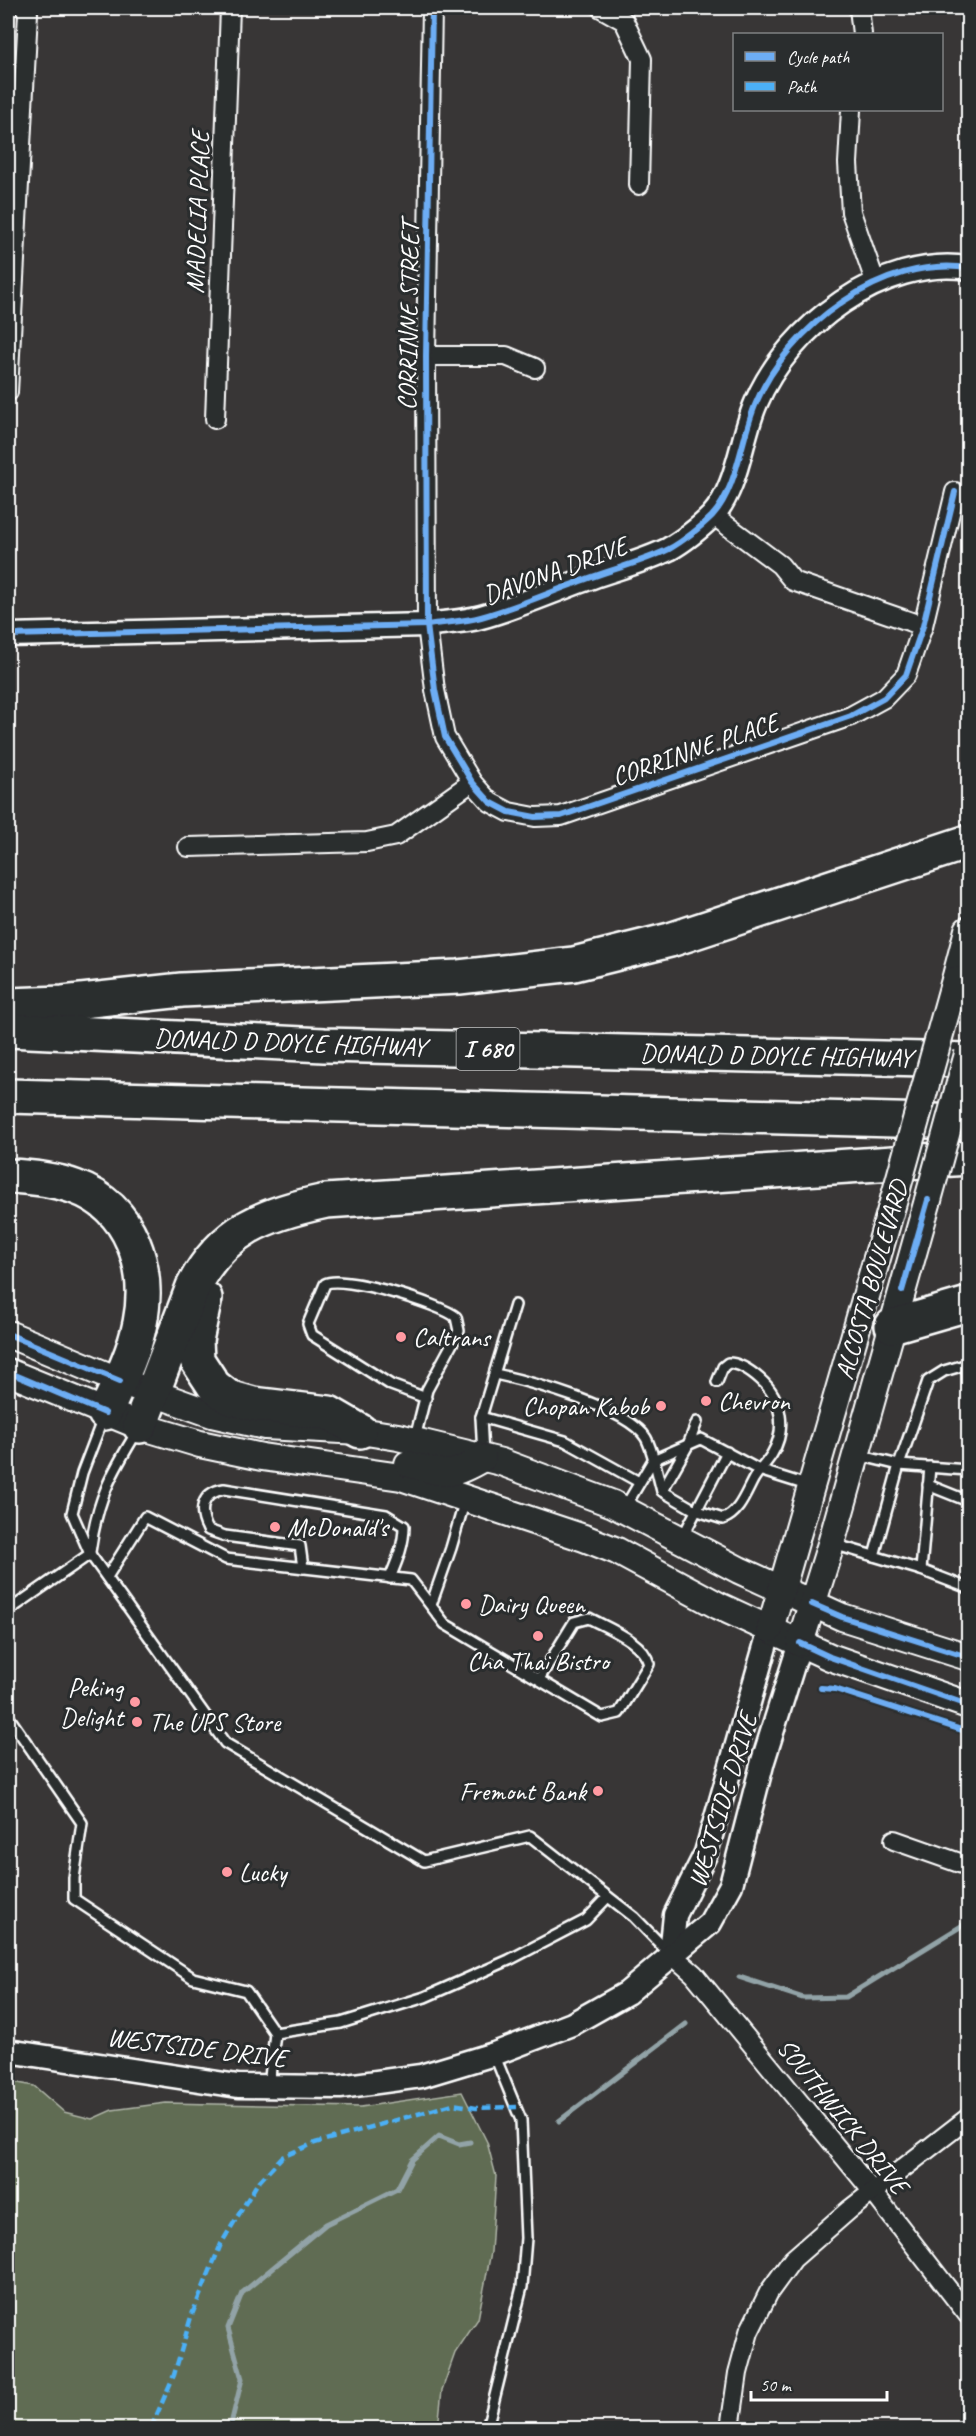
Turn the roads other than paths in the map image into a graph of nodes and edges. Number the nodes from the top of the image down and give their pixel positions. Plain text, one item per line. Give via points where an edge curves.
1 (25, 8) edge
2 (230, 8) edge
3 (432, 8) edge
4 (601, 8) edge
5 (859, 8) edge
6 (862, 33) edge
7 (851, 111) edge
8 (639, 185) dead end
9 (969, 268) edge
10 (876, 284) junction
11 (426, 356) junction
12 (535, 368) dead end
13 (8, 392) edge
14 (214, 419) dead end
15 (955, 492) dead end
16 (713, 515) junction
17 (427, 625) junction
18 (923, 626) junction
19 (8, 635) edge
20 (472, 782) junction
21 (969, 842) edge
22 (188, 847) dead end
23 (969, 930) edge
24 (8, 1005) edge
25 (8, 1030) edge
26 (969, 1054) edge
27 (969, 1060) edge
28 (8, 1096) edge
29 (969, 1122) edge
30 (969, 1158) edge
31 (8, 1176) edge
32 (215, 1253) junction
33 (969, 1304) edge
34 (515, 1305) dead end
35 (892, 1326) junction
36 (8, 1334) edge
37 (969, 1364) edge
38 (8, 1372) edge
39 (495, 1374) junction
40 (120, 1381) junction
41 (717, 1382) dead end
42 (152, 1392) junction
43 (426, 1398) junction
44 (105, 1413) junction
45 (481, 1417) junction
46 (697, 1422) dead end
47 (140, 1426) junction
48 (360, 1431) junction
49 (414, 1441) junction
50 (688, 1445) junction
51 (727, 1452) junction
52 (855, 1455) junction
53 (483, 1458) junction
54 (652, 1460) junction
55 (899, 1466) junction
56 (930, 1467) junction
57 (355, 1470) junction
58 (759, 1470) junction
59 (969, 1470) edge
60 (639, 1482) junction
61 (928, 1485) junction
62 (812, 1487) junction
63 (662, 1491) junction
64 (465, 1500) junction
65 (969, 1501) edge
66 (624, 1510) junction
67 (695, 1510) junction
68 (681, 1540) junction
69 (831, 1544) junction
70 (90, 1554) junction
71 (874, 1556) junction
72 (303, 1568) junction
73 (921, 1570) junction
74 (107, 1577) junction
75 (390, 1578) junction
76 (969, 1588) edge
77 (781, 1590) junction
78 (812, 1604) junction
79 (430, 1605) junction
80 (8, 1611) edge
81 (770, 1629) junction
82 (800, 1643) junction
83 (969, 1658) edge
84 (539, 1679) junction
85 (969, 1705) edge
86 (8, 1716) edge
87 (894, 1840) dead end
88 (969, 1866) edge
89 (608, 1897) junction
90 (671, 1954) junction
91 (275, 2033) junction
92 (8, 2051) edge
93 (494, 2054) junction
94 (269, 2088) junction
95 (969, 2118) edge
96 (873, 2192) junction
97 (969, 2315) edge
98 (487, 2428) edge
99 (730, 2428) edge

1 - 13 street via 28,13
2 - 14 street, MADELIA PLACE
3 - 11 street, CORRINNE STREET
4 - 8 street via 624,21 642,59
5 - 6 street
7 - 10 street via 851,212
9 - 10 street, DAVONA DRIVE via 935,267
10 - 16 street, DAVONA DRIVE via 841,303 808,329 768,376 745,433 735,475
11 - 12 street via 506,356
11 - 17 street, CORRINNE STREET
15 - 18 street, CORRINNE PLACE
16 - 17 street, DAVONA DRIVE via 669,549 480,617
16 - 18 street via 780,565 793,581
17 - 19 street, DAVONA DRIVE
17 - 20 street, CORRINNE PLACE via 445,737
18 - 20 street, CORRINNE PLACE via 906,675 884,698 851,716 561,816 509,812 490,802
20 - 22 street via 396,836 367,842
21 - 24 highway via 670,940 574,964 459,977 182,990
23 - 62 main road, ALCOSTA BOULEVARD, bridge
25 - 27 highway, DONALD D DOYLE HIGHWAY / I 680 via 324,1045
26 - 35 main road, ALCOSTA BOULEVARD, bridge
28 - 29 highway, I 680
30 - 32 highway via 326,1201 287,1209 246,1226
31 - 40 highway via 48,1179 77,1187 106,1204 126,1228 140,1257 144,1279 140,1324
32 - 42 highway via 193,1287
32 - 48 highway via 195,1340 197,1360 205,1376 228,1397 253,1404 329,1413
33 - 35 highway
34 - 39 lane
35 - 52 main road, ALCOSTA BOULEVARD
36 - 40 main road
37 - 55 lane via 944,1371 928,1381
38 - 44 main road
39 - 45 lane
39 - 54 lane via 567,1394 620,1419 645,1437
40 - 42 main road
40 - 44 highway
41 - 58 lane via 723,1367 735,1363 763,1382 777,1401 781,1413 778,1440
42 - 47 highway
42 - 48 main road via 212,1414 265,1426
43 - 43 lane via 459,1331 456,1317 439,1308 348,1282 325,1284 308,1324 312,1335 391,1385
43 - 49 lane
44 - 47 main road
44 - 70 lane via 82,1473 72,1513
45 - 53 lane
45 - 60 lane via 564,1441
46 - 50 lane
47 - 57 main road via 262,1457
47 - 70 lane via 108,1479 94,1518
48 - 49 main road
49 - 53 main road
50 - 51 lane via 701,1439
50 - 54 lane
50 - 63 lane
51 - 58 lane
51 - 67 lane
52 - 55 lane
52 - 69 main road, ALCOSTA BOULEVARD
53 - 57 main road via 458,1473 447,1474 380,1458 370,1459
53 - 66 main road
54 - 60 lane
54 - 63 lane
55 - 56 lane
55 - 71 lane
56 - 59 lane
56 - 61 lane
57 - 64 main road via 401,1477
58 - 62 lane
58 - 67 lane via 734,1515 723,1519
60 - 66 lane
61 - 65 lane
61 - 73 lane
62 - 77 main road, ALCOSTA BOULEVARD
63 - 67 lane
64 - 79 lane
64 - 81 main road via 617,1551
66 - 68 main road
67 - 68 lane
68 - 77 main road
69 - 71 lane
69 - 78 main road, ALCOSTA BOULEVARD
70 - 74 lane
70 - 80 lane
71 - 73 lane
72 - 74 lane via 226,1559 145,1517
72 - 75 lane
72 - 75 lane via 300,1546 208,1530 201,1513 206,1498 212,1491 224,1490 397,1519 404,1526 404,1535
73 - 76 lane
74 - 89 lane via 225,1743 424,1861 530,1836
75 - 79 lane via 411,1580
77 - 78 main road
77 - 81 main road, ALCOSTA BOULEVARD
78 - 82 main road, ALCOSTA BOULEVARD
78 - 83 main road
79 - 84 lane via 445,1624
81 - 82 main road
81 - 90 street, WESTSIDE DRIVE via 706,1853 675,1915
82 - 85 main road
82 - 90 street, WESTSIDE DRIVE via 763,1761 731,1885 710,1923
84 - 84 lane via 602,1717 619,1713 649,1664 639,1647 590,1618 574,1622
86 - 91 lane via 82,1823 74,1899 193,1978 246,1991
87 - 88 street
89 - 90 lane
89 - 91 lane via 586,1920 425,1997 341,2023
90 - 93 street, WESTSIDE DRIVE via 627,1993 572,2024
90 - 96 street, SOUTHWICK DRIVE via 694,1974
91 - 94 lane
92 - 94 street, WESTSIDE DRIVE
93 - 94 street, WESTSIDE DRIVE via 421,2076 340,2087
93 - 98 lane via 521,2120 526,2238 522,2287
95 - 96 street
96 - 97 street, SOUTHWICK DRIVE
96 - 99 street via 793,2259 769,2292 749,2332

